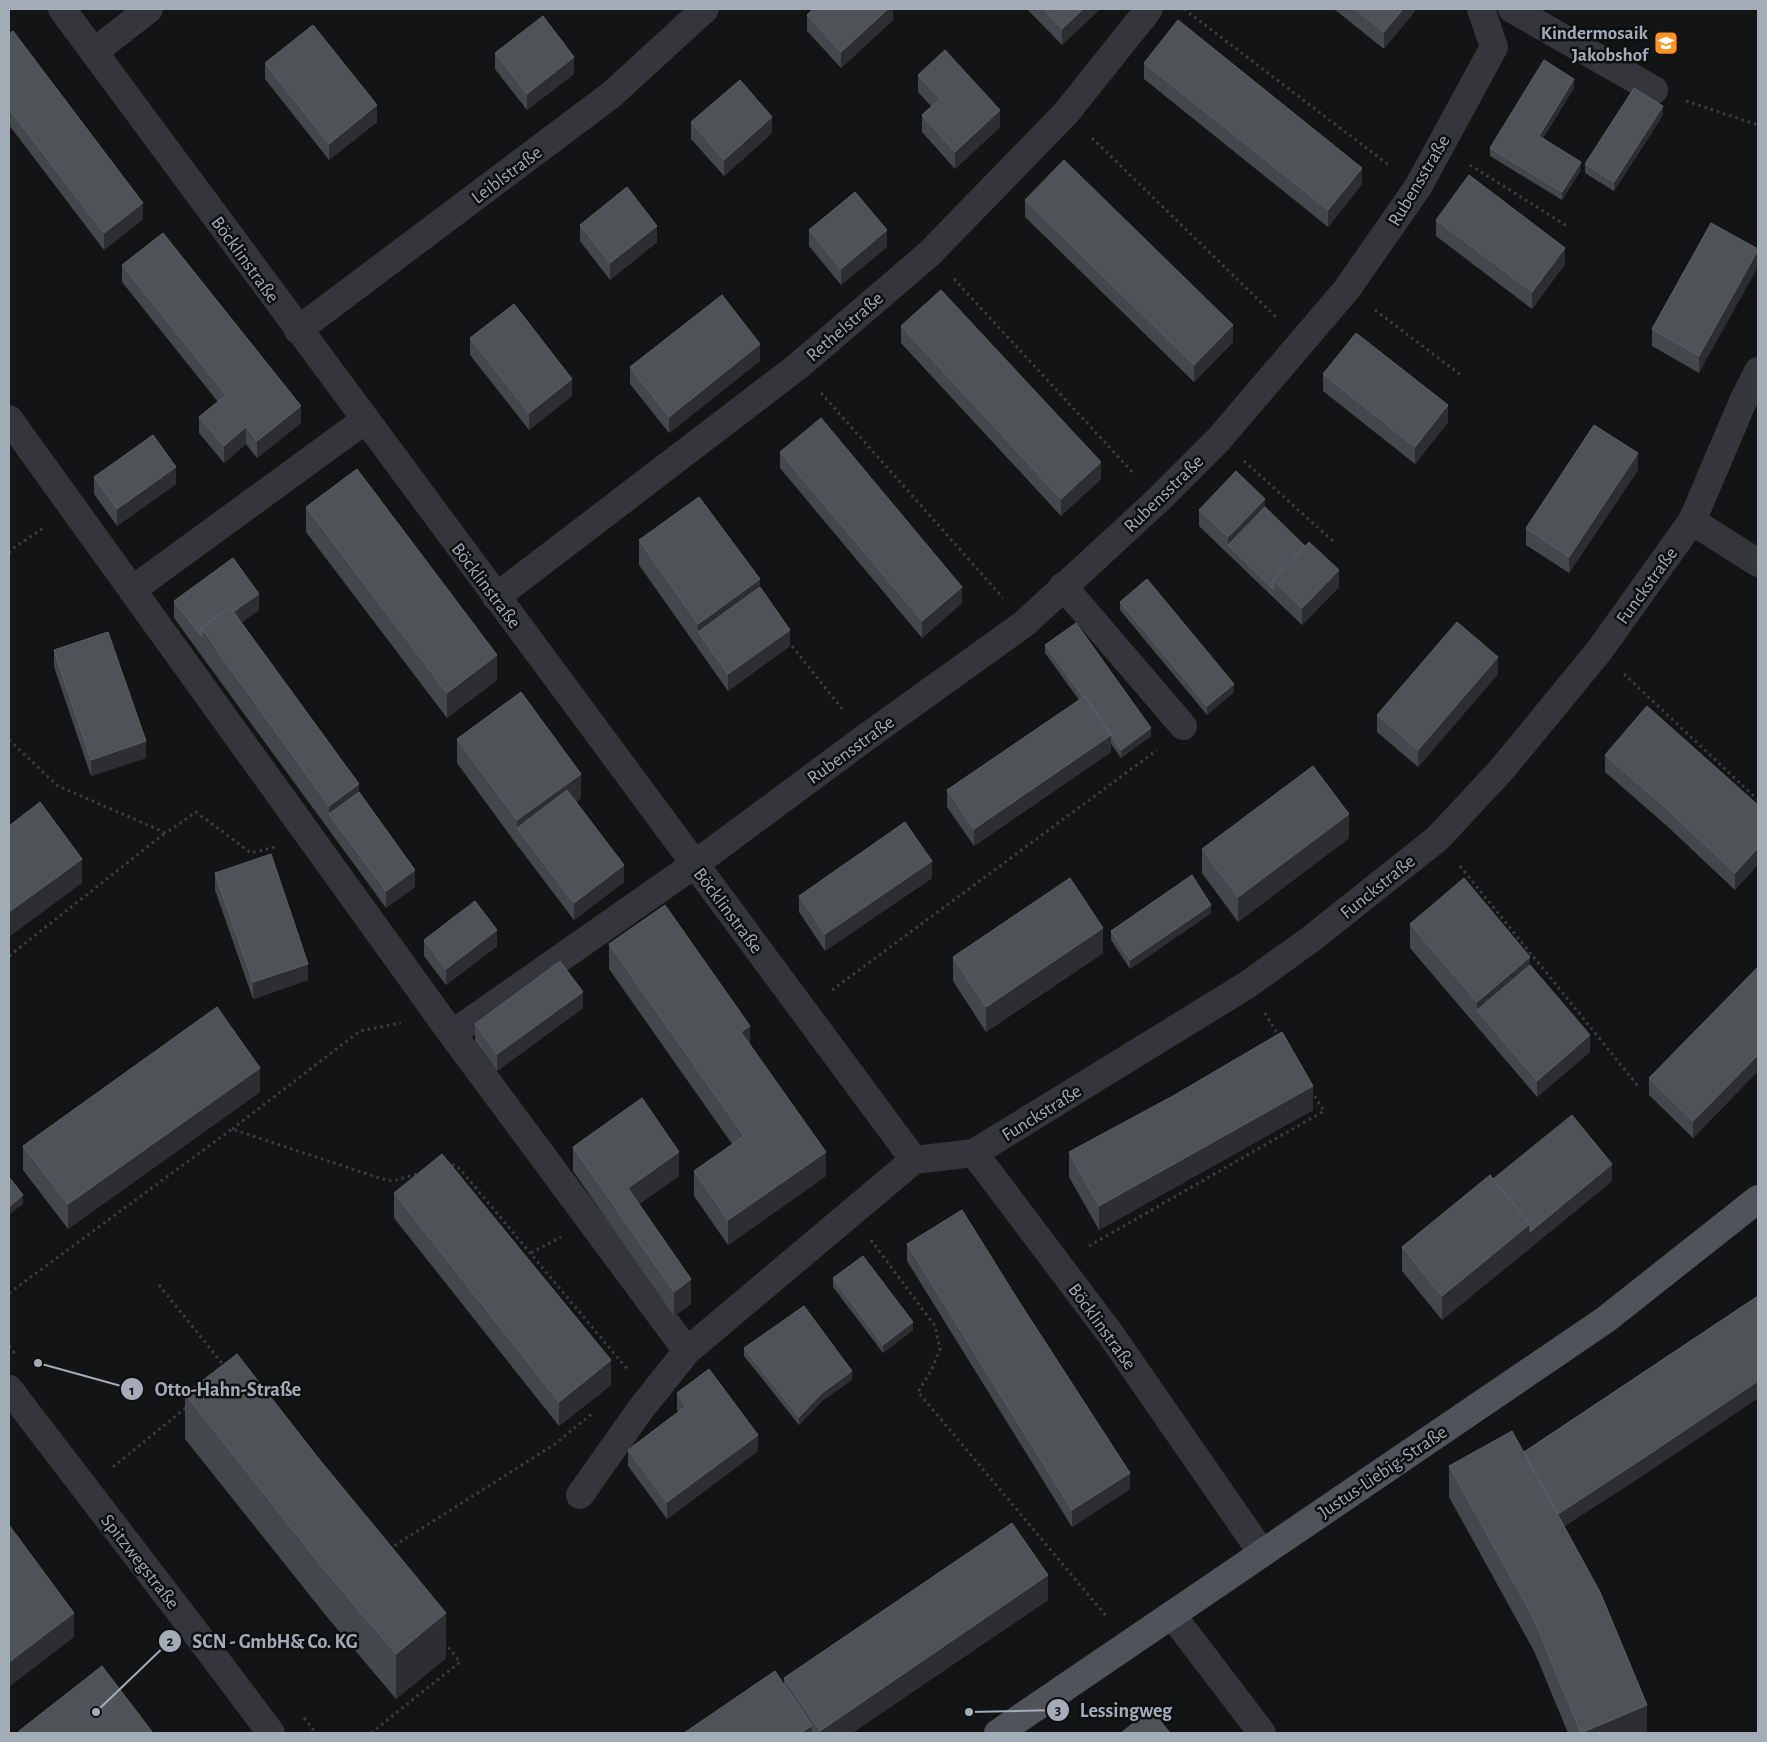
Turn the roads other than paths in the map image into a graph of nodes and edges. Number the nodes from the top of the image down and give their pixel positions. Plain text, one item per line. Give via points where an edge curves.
1 (62, 9) edge
2 (149, 9) edge
3 (705, 9) edge
4 (1149, 9) edge
5 (1482, 9) edge
6 (1512, 9) edge
7 (94, 52) junction
8 (1654, 90) road end
9 (298, 330) junction
10 (1758, 371) edge
11 (9, 419) edge
12 (365, 420) junction
13 (1692, 521) junction
14 (1758, 563) edge
15 (1064, 586) junction
16 (132, 590) junction
17 (496, 597) junction
18 (1183, 726) dead end
19 (695, 864) junction
20 (446, 1024) junction
21 (974, 1154) junction
22 (914, 1160) junction
23 (1758, 1199) edge
24 (687, 1351) junction
25 (9, 1389) edge
26 (580, 1496) dead end
27 (1262, 1553) junction
28 (1172, 1615) junction
29 (271, 1733) edge
30 (998, 1733) edge
31 (1262, 1733) edge

1 - 7 street, Böcklinstraße
2 - 7 street
3 - 9 street, Leiblstraße via 611,94
4 - 17 street, Rethelstraße via 1066,113 930,252 797,367
5 - 15 street, Rubensstraße via 1494,47 1418,187 1347,288 1219,439
6 - 8 street
7 - 9 street, Böcklinstraße
9 - 12 street, Böcklinstraße
10 - 13 street, Funckstraße
11 - 16 street
12 - 16 street
12 - 17 street, Böcklinstraße
13 - 14 street
13 - 21 street, Funckstraße via 1599,651 1503,768 1438,838 1311,939 1247,985
15 - 18 street
15 - 19 street, Rubensstraße via 1025,623
16 - 20 street
17 - 19 street, Böcklinstraße
19 - 20 street, Rubensstraße
19 - 22 street, Böcklinstraße
20 - 24 street
21 - 22 street
21 - 27 street, Böcklinstraße via 1109,1332
22 - 24 street
23 - 27 main road, Justus-Liebig-Straße via 1605,1320
24 - 26 street via 640,1410
25 - 29 street, Spitzwegstraße
27 - 28 main road, Justus-Liebig-Straße
28 - 30 main road, Justus-Liebig-Straße
28 - 31 street

